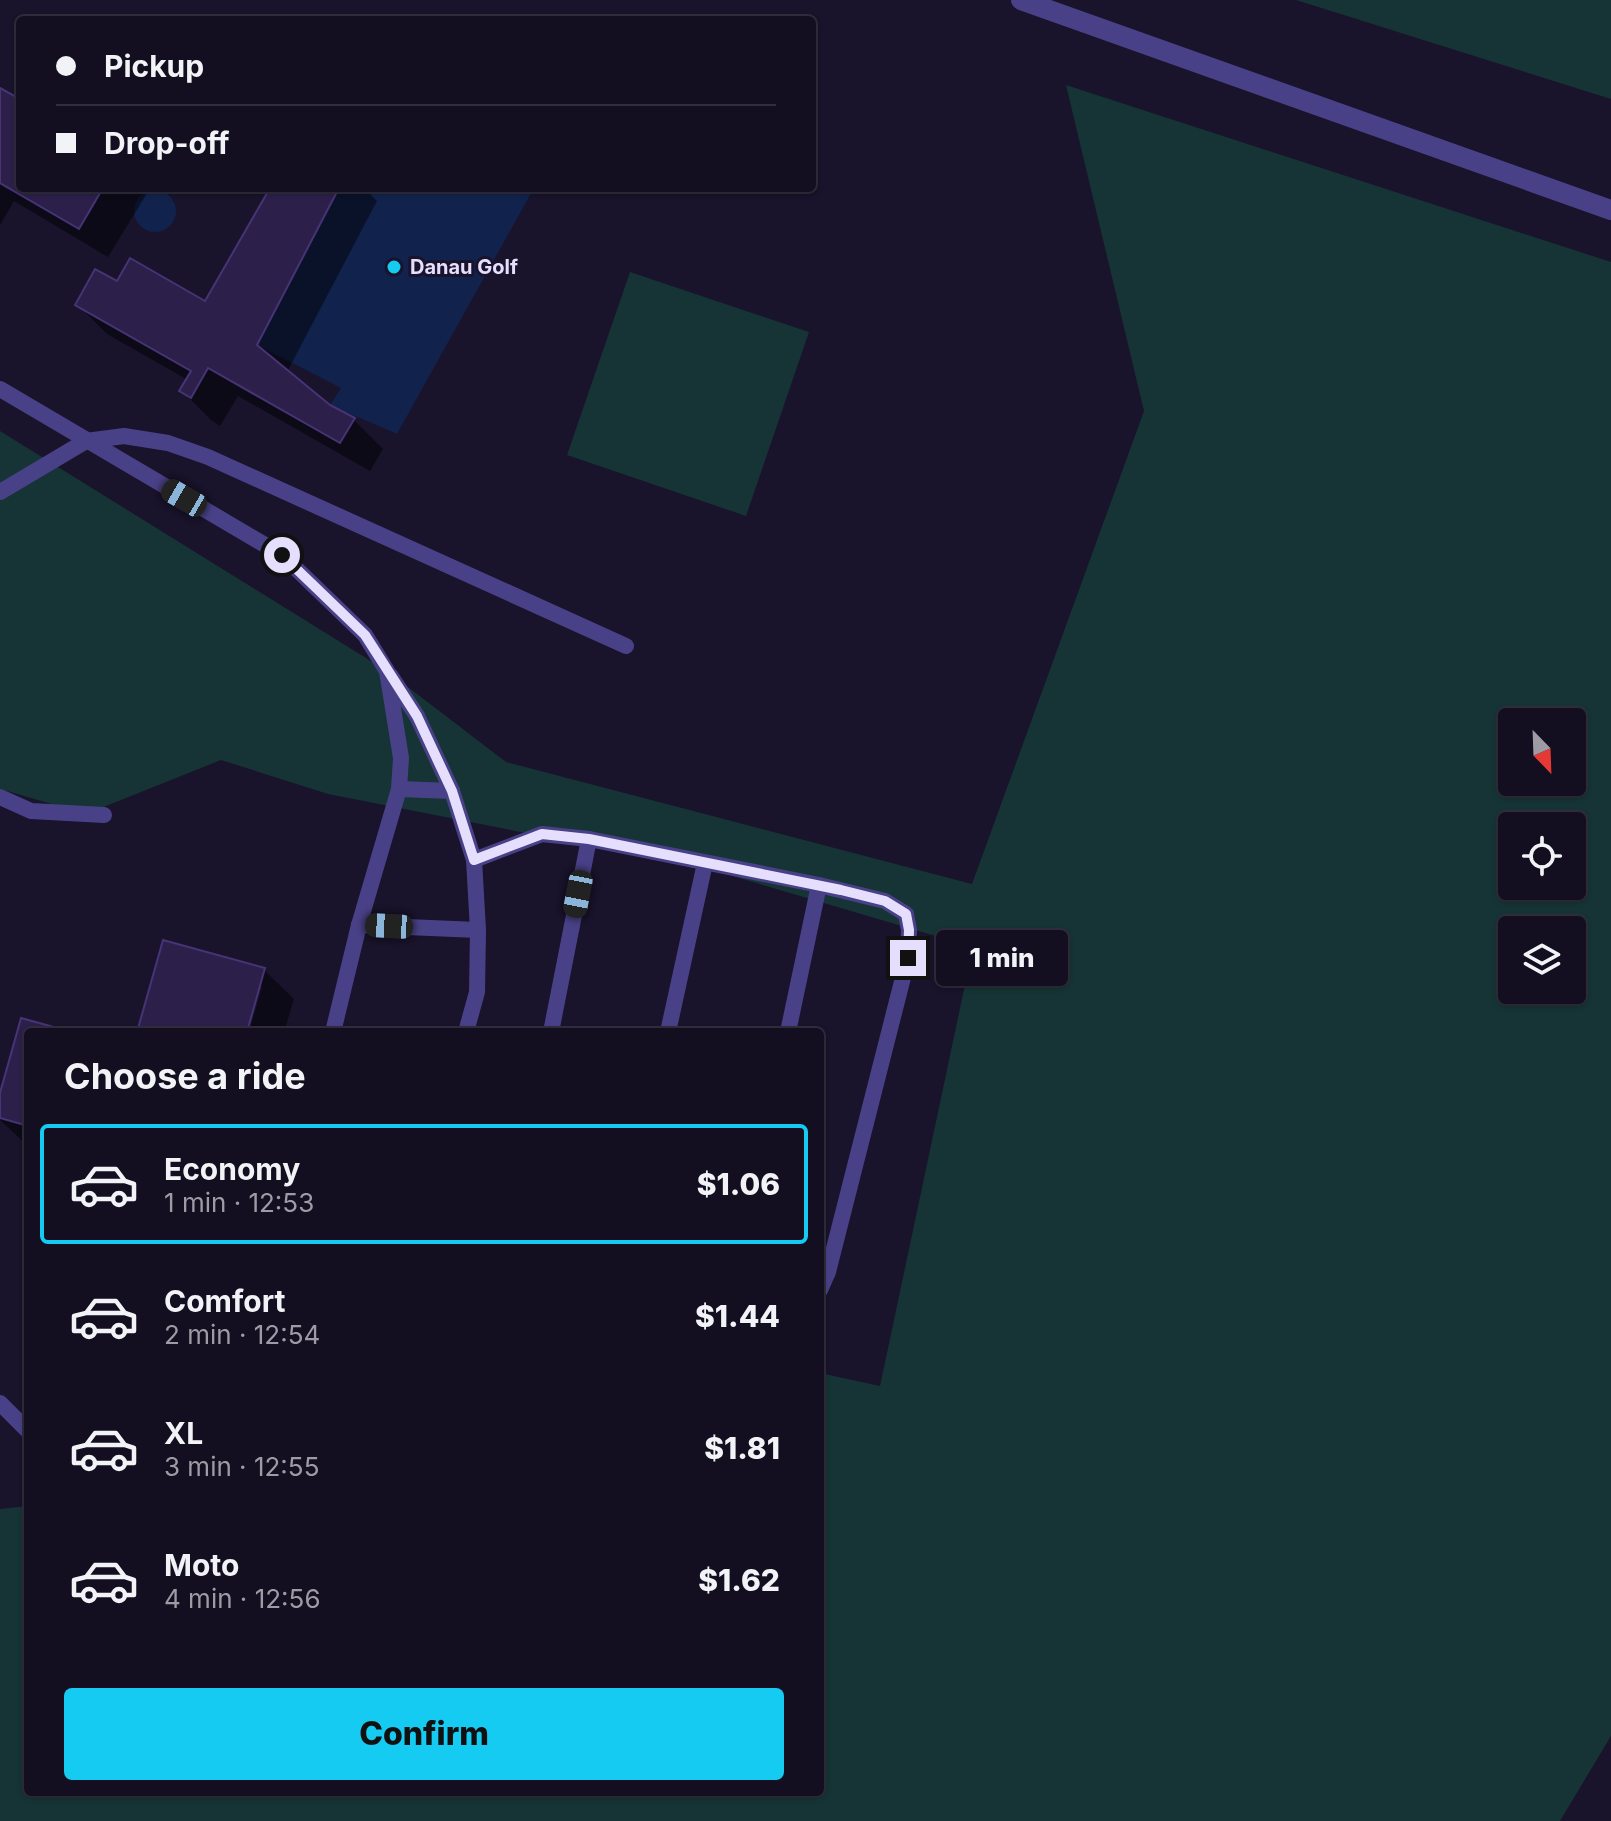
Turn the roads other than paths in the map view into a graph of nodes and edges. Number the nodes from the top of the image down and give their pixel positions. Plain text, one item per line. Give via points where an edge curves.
1 (1021, 0) edge
2 (1611, 210) edge
3 (0, 389) edge
4 (86, 441) junction
5 (0, 492) edge
6 (626, 646) dead end
7 (387, 671) junction
8 (399, 789) junction
9 (452, 791) junction
10 (0, 797) edge
11 (104, 815) dead end
12 (589, 839) junction
13 (474, 860) junction
14 (705, 863) junction
15 (819, 885) junction
16 (359, 925) junction
17 (478, 930) junction
18 (334, 1028) edge
19 (467, 1028) edge
20 (552, 1028) edge
21 (669, 1028) edge
22 (789, 1028) edge
23 (824, 1281) edge
24 (0, 1403) edge
25 (24, 1427) edge

1 - 2 street
3 - 4 lane
4 - 5 lane
4 - 6 lane via 124,436 208,457
4 - 7 lane via 282,555 365,635
7 - 8 lane via 401,758
7 - 9 lane via 417,716
8 - 9 lane
8 - 16 lane
9 - 13 lane
10 - 11 lane via 31,811
12 - 13 lane via 542,834
12 - 14 lane
12 - 20 lane
13 - 17 lane
14 - 15 lane
14 - 21 lane
15 - 22 lane
15 - 23 lane via 885,901 906,914 909,930 908,958
16 - 17 lane
16 - 18 lane
17 - 19 lane via 477,992
24 - 25 lane

